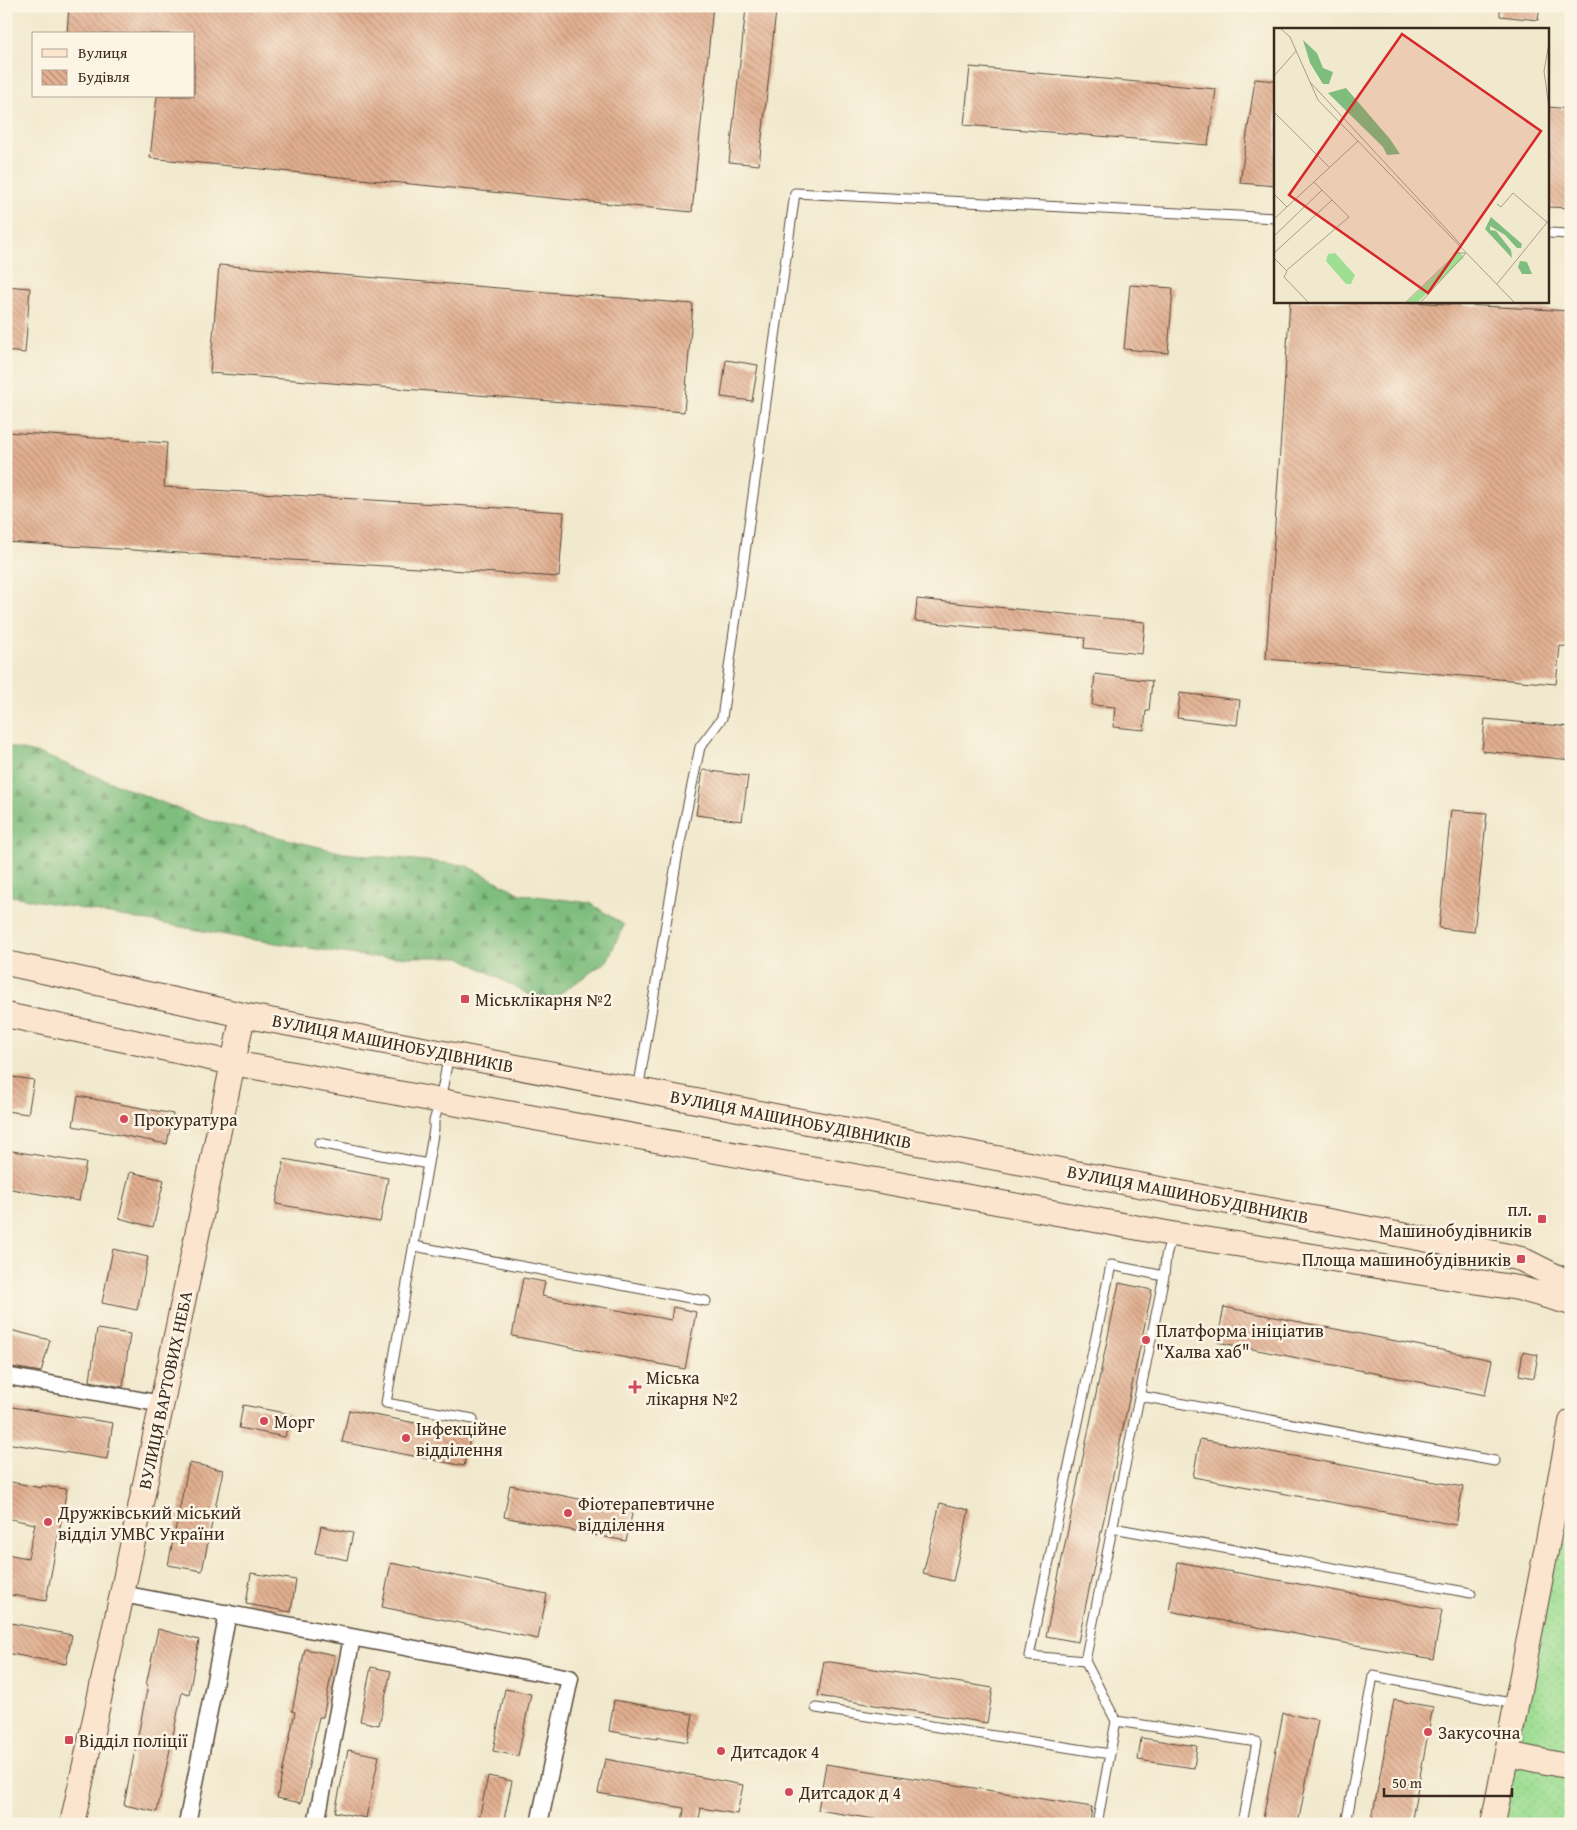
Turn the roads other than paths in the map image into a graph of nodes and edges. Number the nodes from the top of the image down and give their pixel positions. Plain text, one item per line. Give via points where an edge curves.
1 (1274, 218) edge
2 (1550, 233) edge
3 (1571, 234) edge
4 (6, 963) edge
5 (243, 1014) junction
6 (6, 1015) edge
7 (449, 1054) junction
8 (234, 1063) junction
9 (638, 1090) junction
10 (440, 1101) junction
11 (319, 1143) dead end
12 (428, 1164) junction
13 (1172, 1234) junction
14 (414, 1246) junction
15 (1164, 1276) junction
16 (1571, 1284) edge
17 (706, 1301) dead end
18 (1571, 1303) edge
19 (6, 1376) edge
20 (1140, 1396) junction
21 (162, 1404) junction
22 (473, 1419) dead end
23 (1571, 1422) edge
24 (1495, 1461) dead end
25 (1113, 1528) junction
26 (1471, 1593) dead end
27 (122, 1594) junction
28 (228, 1613) junction
29 (352, 1638) junction
30 (1085, 1661) junction
31 (1516, 1705) junction
32 (816, 1708) dead end
33 (1116, 1721) junction
34 (1110, 1754) junction
35 (1507, 1754) junction
36 (1571, 1767) edge
37 (72, 1824) edge
38 (186, 1824) edge
39 (316, 1824) edge
40 (539, 1824) edge
41 (1097, 1824) edge
42 (1242, 1824) edge
43 (1346, 1824) edge
44 (1493, 1824) edge

1 - 9 lane via 795,192 722,718 700,748 678,852
2 - 3 lane
4 - 5 street, ВУЛИЦЯ МАШИНОБУДІВНИКІВ
5 - 7 street, ВУЛИЦЯ МАШИНОБУДІВНИКІВ
5 - 8 street, ВУЛИЦЯ ВАРТОВИХ НЕБА
6 - 8 street
7 - 9 street, ВУЛИЦЯ МАШИНОБУДІВНИКІВ
7 - 10 lane
8 - 10 street
8 - 21 street, ВУЛИЦЯ ВАРТОВИХ НЕБА
9 - 16 street, ВУЛИЦЯ МАШИНОБУДІВНИКІВ via 1476,1249 1521,1259
10 - 12 lane
10 - 13 street
11 - 12 lane
12 - 14 lane
13 - 15 lane
13 - 18 street via 1518,1288
14 - 17 lane
14 - 22 lane via 386,1403
15 - 20 lane
15 - 30 lane via 1111,1265 1029,1656
19 - 21 street
20 - 24 lane
20 - 25 lane
21 - 27 street, ВУЛИЦЯ ВАРТОВИХ НЕБА
23 - 31 street
25 - 26 lane
25 - 30 lane
27 - 28 street
27 - 37 street, ВУЛИЦЯ ВАРТОВИХ НЕБА
28 - 29 street
28 - 38 street
29 - 39 street
29 - 40 street via 570,1678
30 - 33 lane
31 - 35 street
31 - 43 lane via 1373,1676
32 - 34 lane
33 - 34 lane
33 - 42 lane via 1257,1742
34 - 41 lane
35 - 36 street
35 - 44 street

